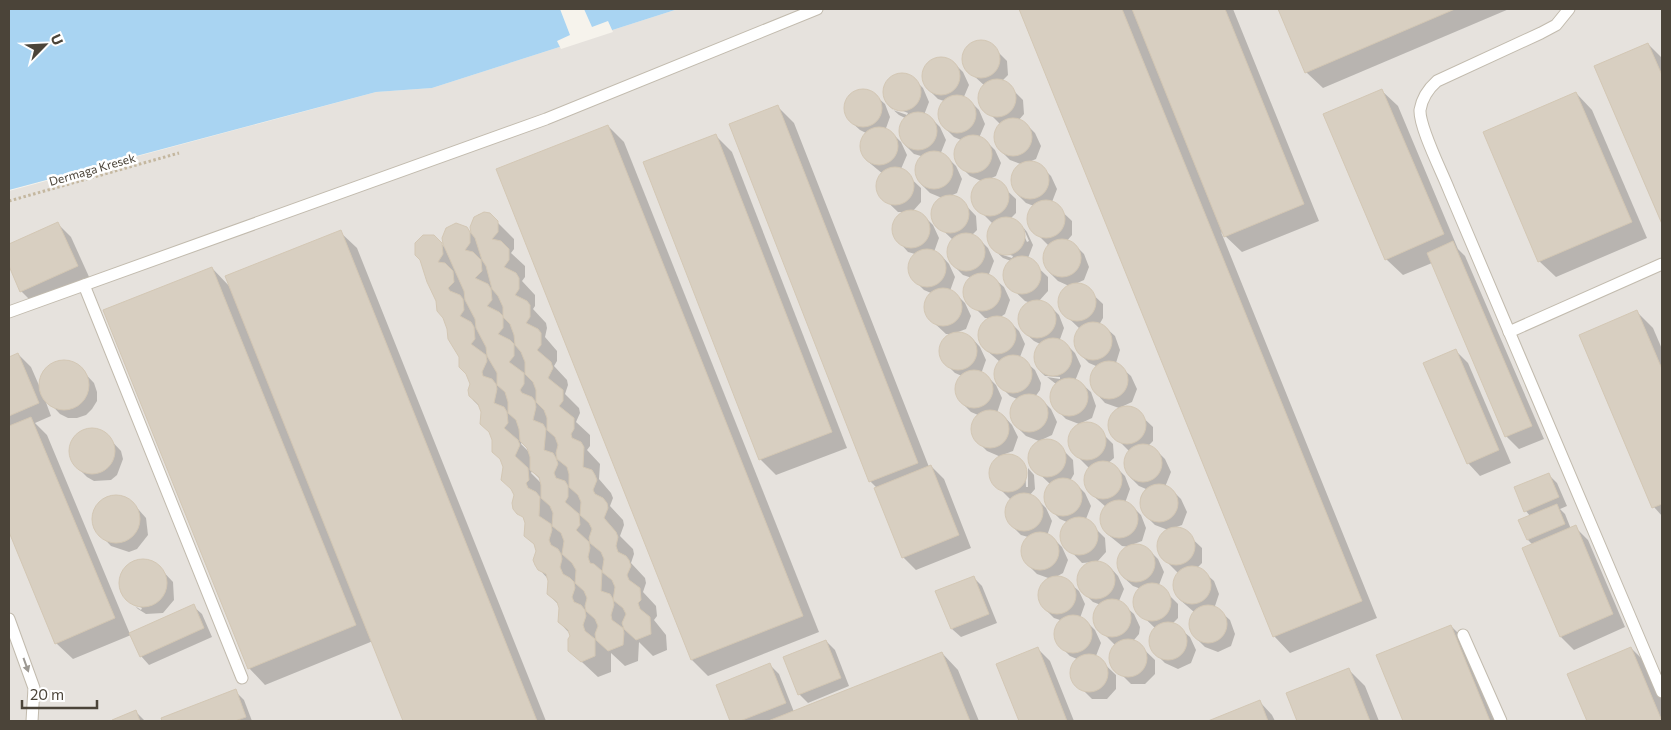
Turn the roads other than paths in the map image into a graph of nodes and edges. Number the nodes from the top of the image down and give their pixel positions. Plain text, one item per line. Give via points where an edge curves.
1 (817, 9) edge
2 (1569, 9) edge
3 (1662, 264) edge
4 (84, 285) junction
5 (9, 312) edge
6 (1509, 332) junction
7 (9, 619) edge
8 (1462, 634) dead end
9 (242, 678) dead end
10 (1662, 692) edge
11 (32, 721) edge
12 (1501, 721) edge

1 - 4 lane via 546,119
2 - 6 lane via 1556,25 1541,34 1437,81 1428,89 1420,112
3 - 6 lane
4 - 5 lane
4 - 9 lane
6 - 10 lane
7 -> 11 lane via 34,688
8 - 12 lane

